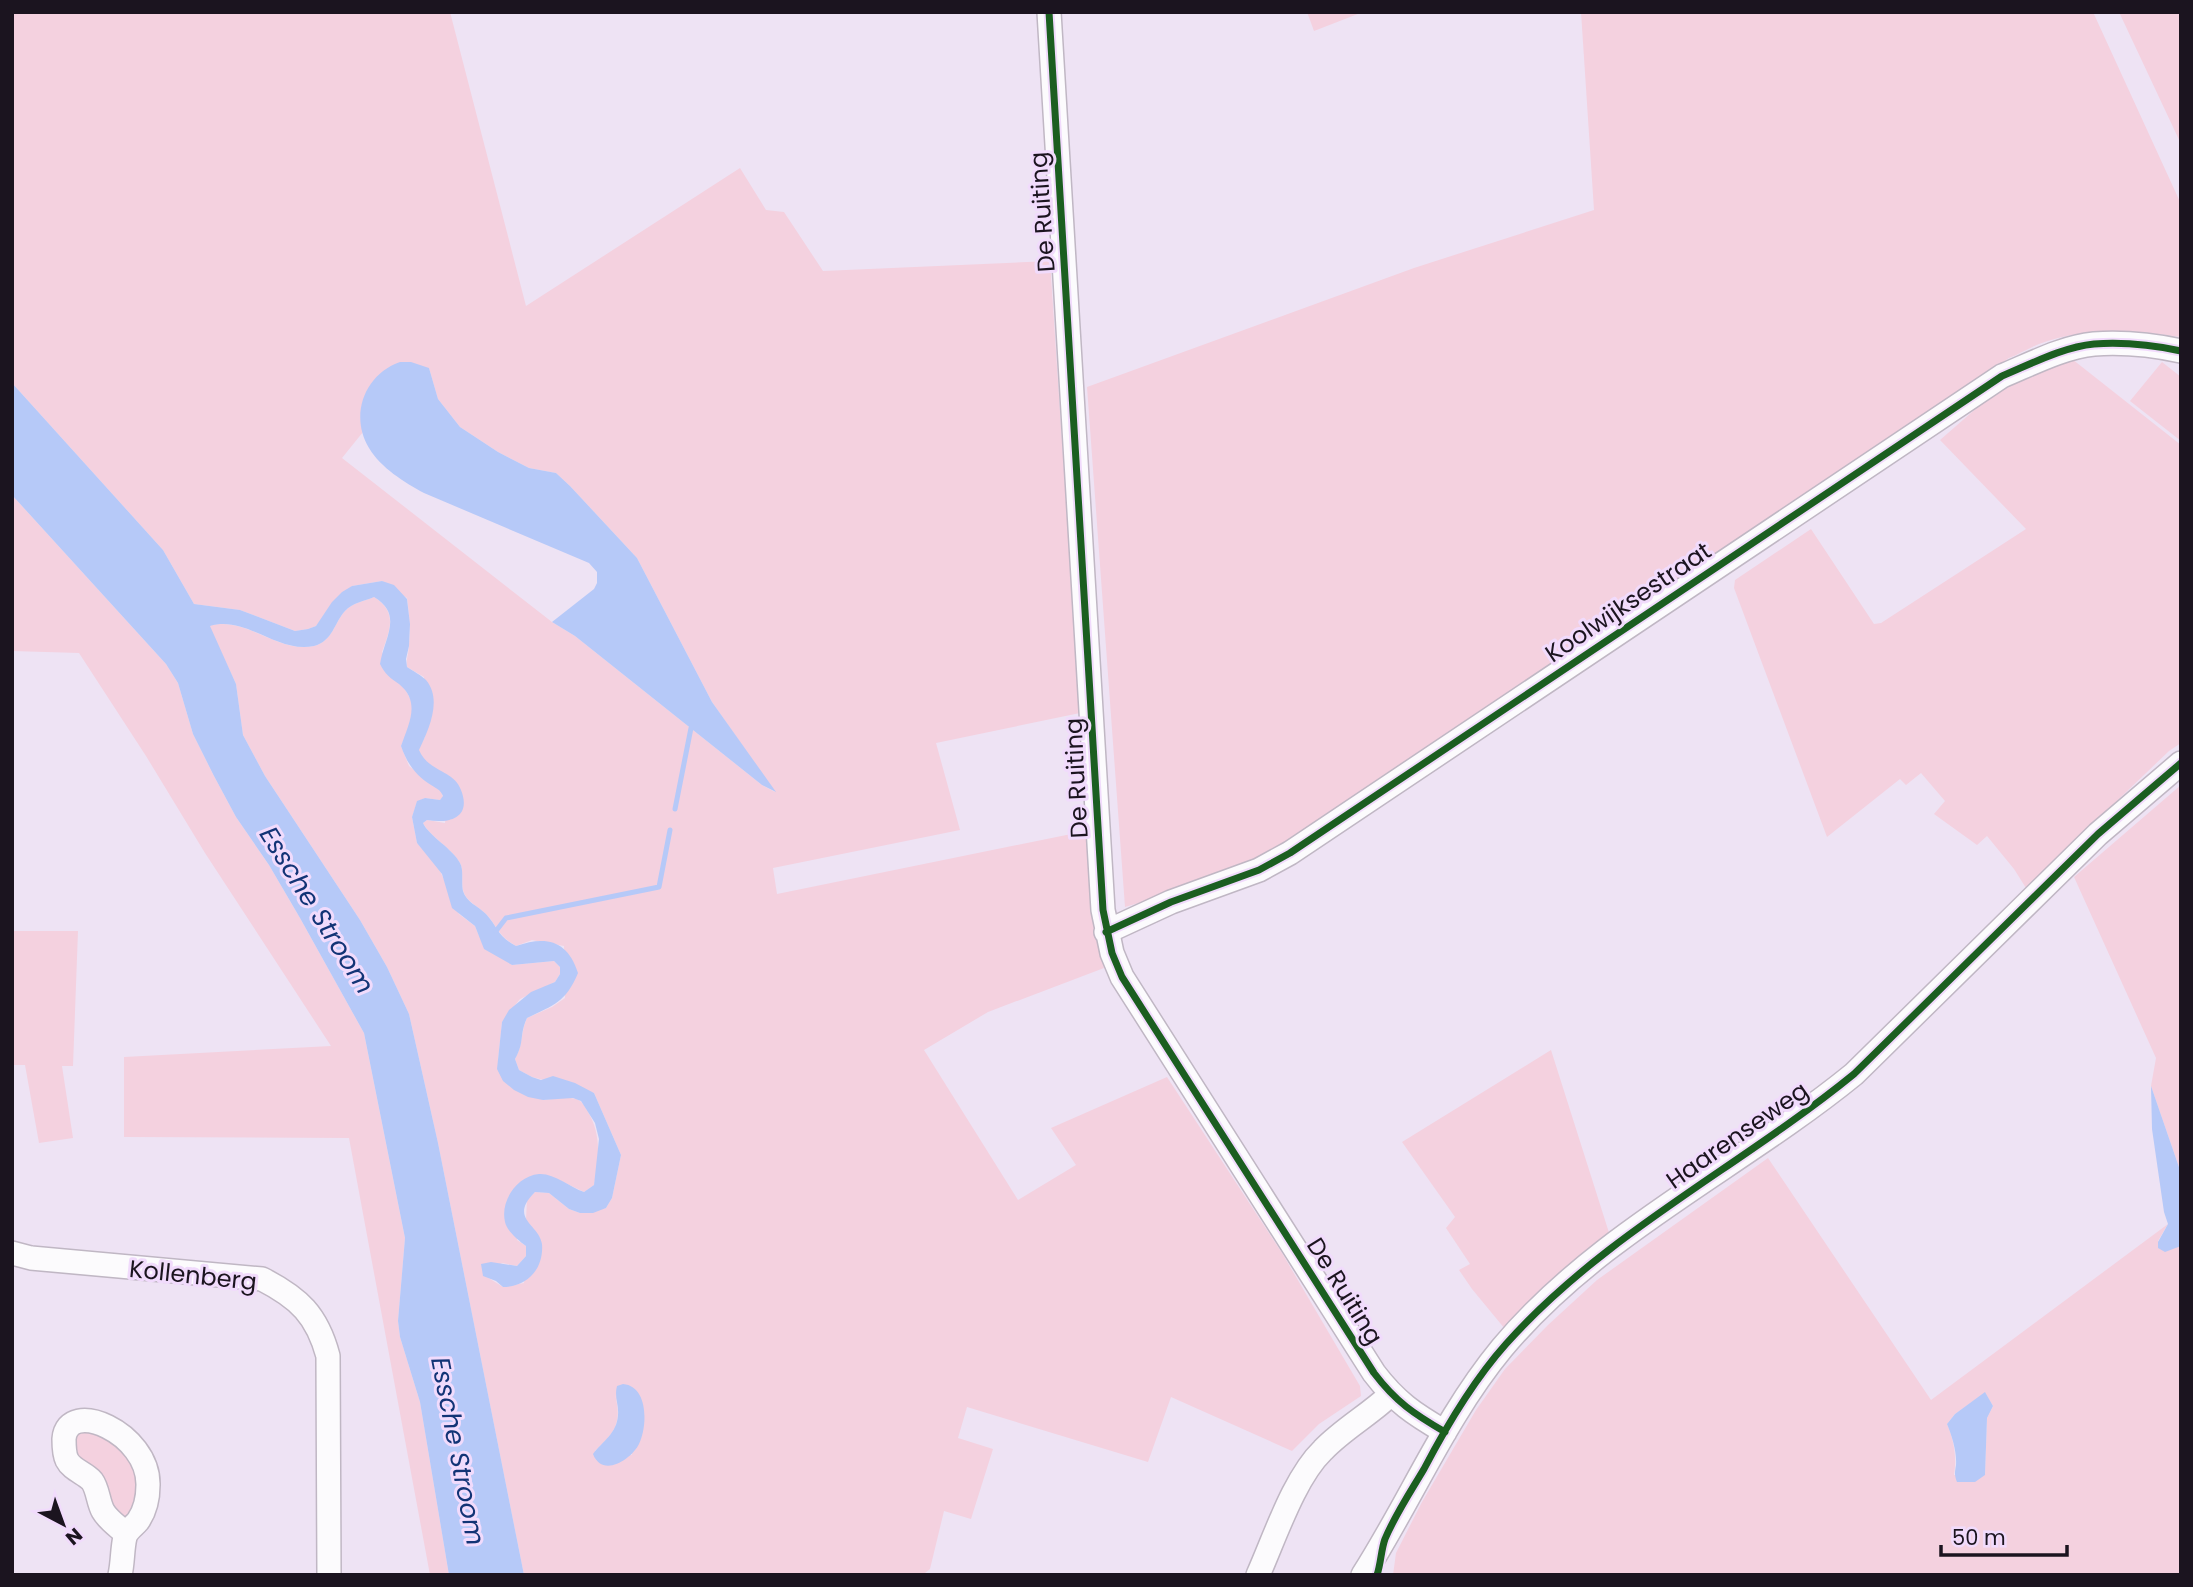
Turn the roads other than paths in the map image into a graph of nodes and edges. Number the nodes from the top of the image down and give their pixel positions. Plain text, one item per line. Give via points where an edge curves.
1 (1049, 12) edge
2 (2181, 351) edge
3 (2181, 763) edge
4 (1106, 932) junction
5 (12, 1253) edge
6 (1390, 1395) junction
7 (1445, 1432) junction
8 (126, 1534) junction
9 (120, 1575) edge
10 (329, 1575) edge
11 (1258, 1575) edge
12 (1363, 1575) edge

1 - 4 street, De Ruiting
2 - 4 street, Koolwijksestraat via 2093,344 2002,376 1290,853
3 - 7 street, Haarenseweg via 2098,834 1854,1074 1611,1247 1555,1294 1503,1347
4 - 6 street, De Ruiting via 1122,976
5 - 10 street, Kollenberg via 262,1279 286,1292 311,1315 328,1356
6 - 7 street, De Ruiting
6 - 11 street via 1349,1426 1308,1467
7 - 12 street, Haarenseweg
8 - 8 street via 145,1509 146,1470 137,1451 114,1429 96,1421 74,1423 64,1436 68,1462 92,1481 103,1512
8 - 9 street

